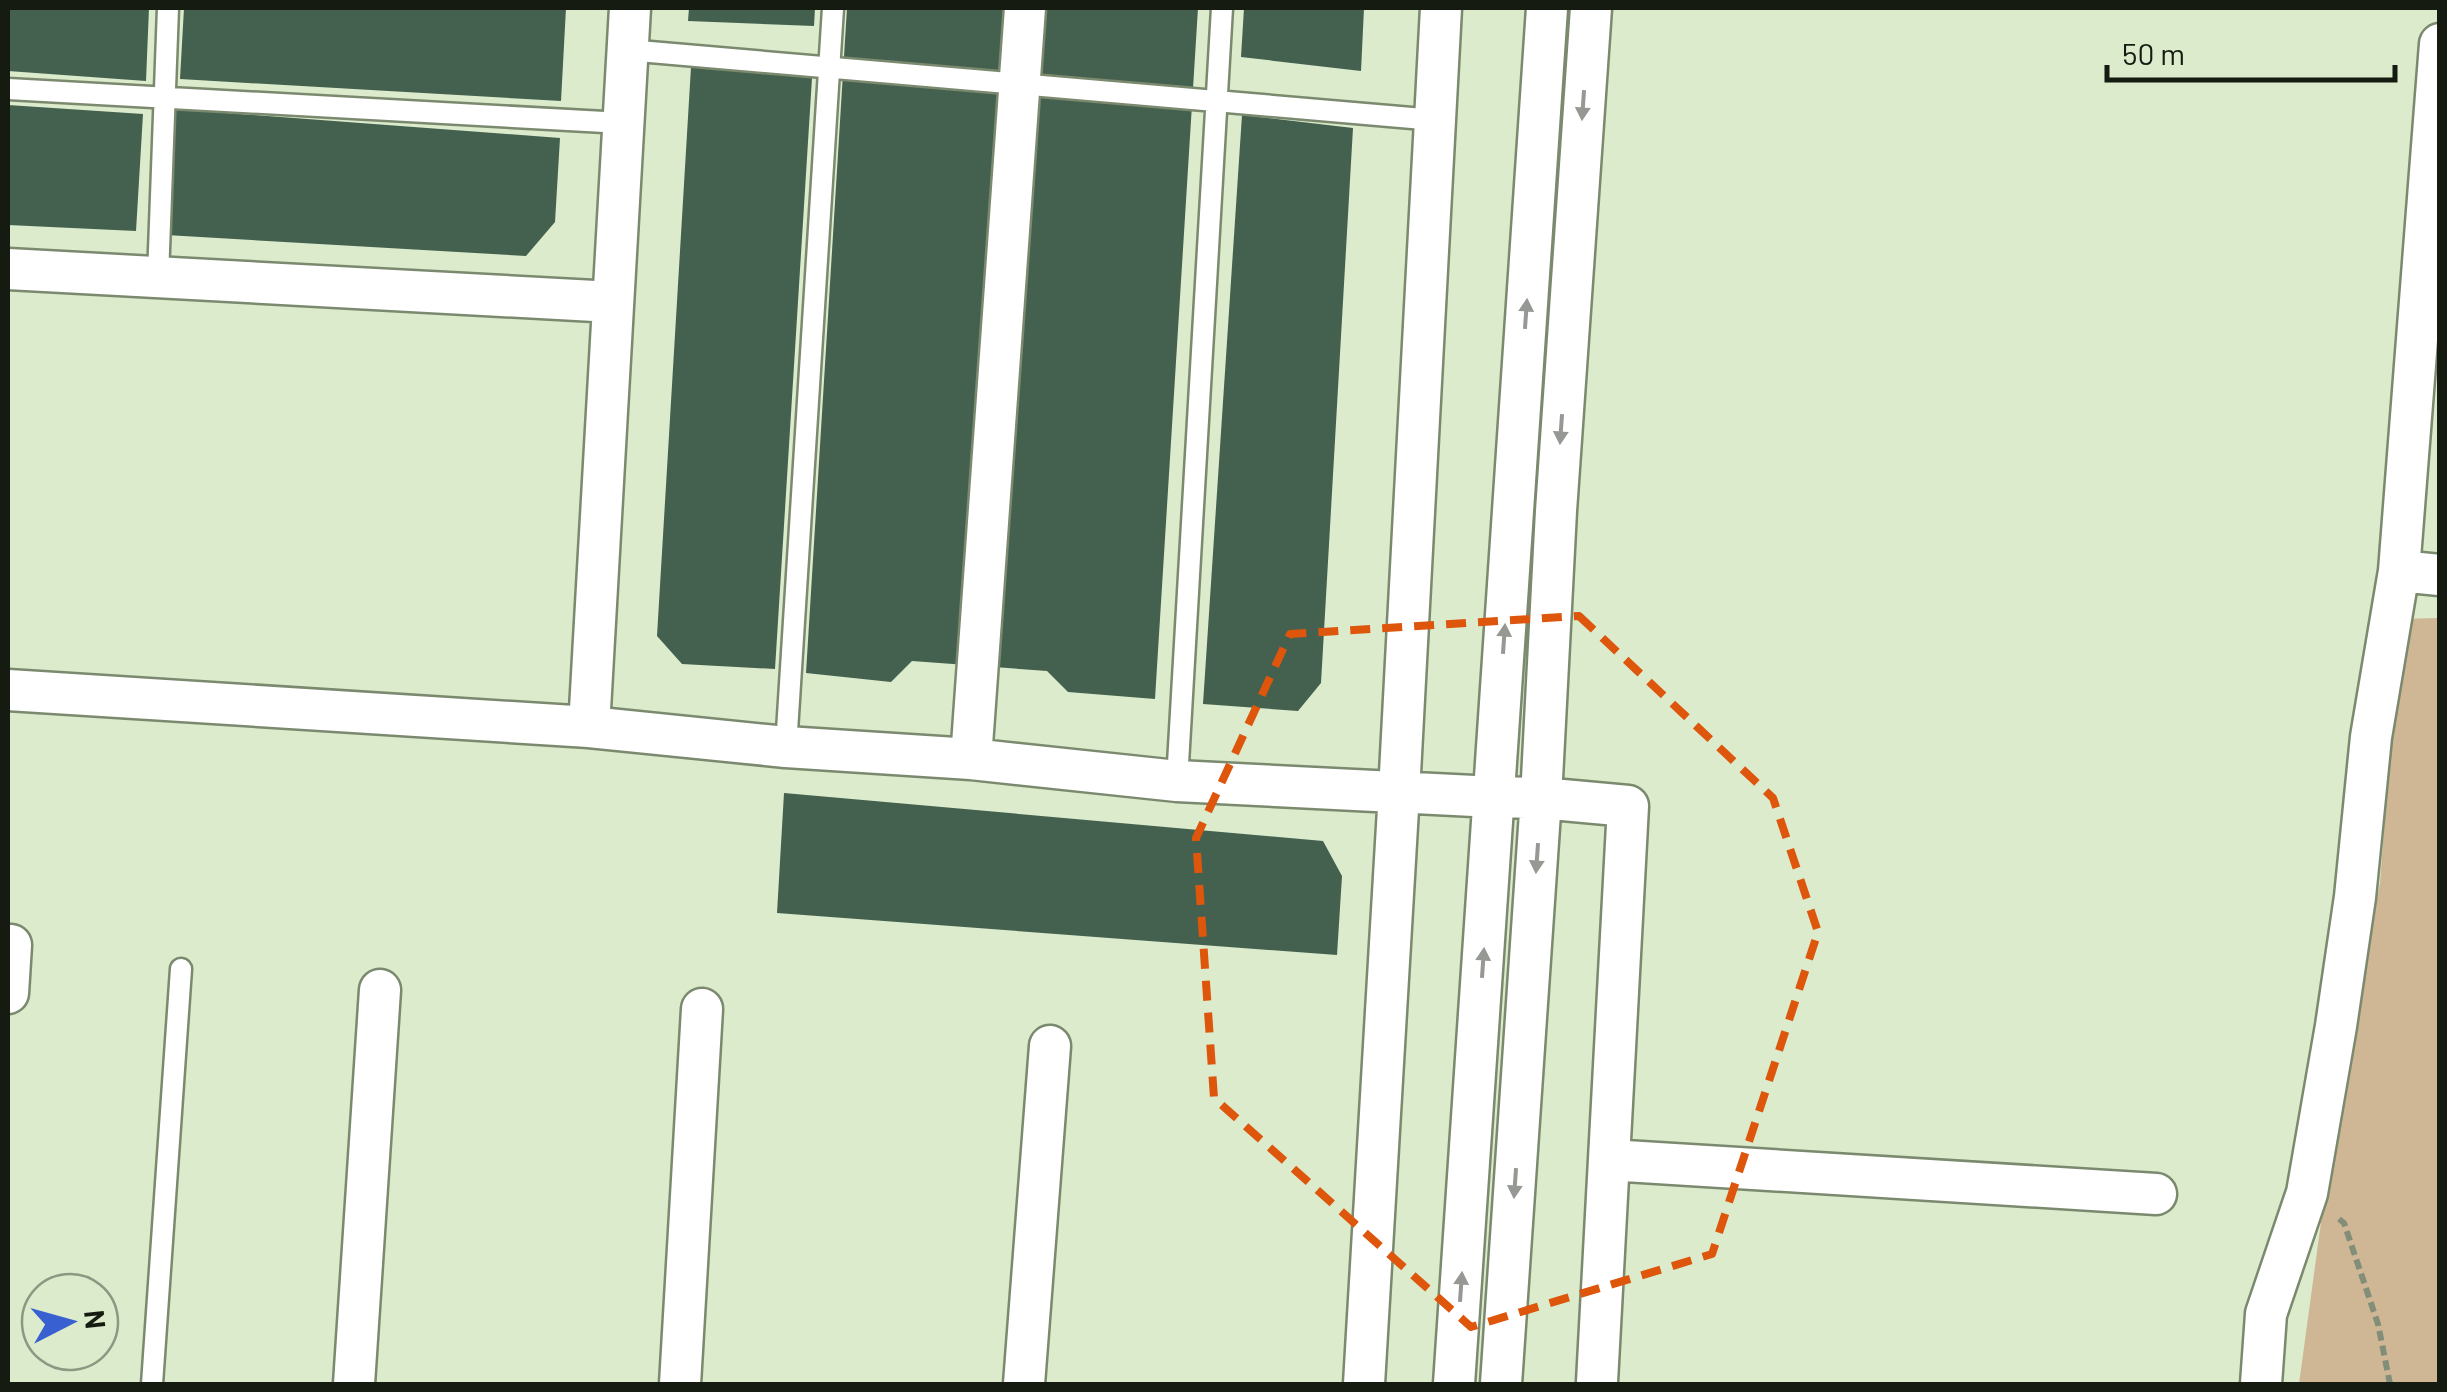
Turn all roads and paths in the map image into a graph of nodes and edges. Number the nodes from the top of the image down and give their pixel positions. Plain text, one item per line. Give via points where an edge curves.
1 (168, 8) edge
2 (630, 8) edge
3 (833, 8) edge
4 (1025, 8) edge
5 (1222, 8) edge
6 (1441, 8) edge
7 (1547, 8) edge
8 (1590, 8) edge
9 (2440, 44) edge
10 (627, 50) junction
11 (830, 67) junction
12 (1020, 84) junction
13 (8, 89) edge
14 (164, 98) junction
15 (1216, 101) junction
16 (1436, 120) junction
17 (623, 123) junction
18 (8, 269) edge
19 (158, 277) junction
20 (613, 302) junction
21 (2399, 571) junction
22 (2440, 575) edge
23 (8, 690) edge
24 (589, 728) junction
25 (786, 746) junction
26 (971, 759) junction
27 (1176, 781) junction
28 (1400, 792) junction
29 (1494, 798) junction
30 (1541, 798) junction
31 (12, 945) dead end
32 (181, 969) dead end
33 (380, 990) dead end
34 (8, 993) edge
35 (702, 1008) dead end
36 (1050, 1046) dead end
37 (1609, 1160) junction
38 (2306, 1193) junction
39 (2156, 1194) dead end
40 (1598, 1382) dead end
41 (152, 1384) edge
42 (354, 1384) edge
43 (680, 1384) edge
44 (1024, 1384) edge
45 (1364, 1384) edge
46 (1454, 1384) edge
47 (1502, 1384) edge
48 (2261, 1384) edge
49 (2390, 1384) edge

1 - 14 lane
2 - 10 street
3 - 11 lane
4 - 12 street
5 - 15 lane
6 - 16 street
29 -> 7 street
8 -> 30 street
9 - 21 street
10 - 11 lane
10 - 17 street
11 - 12 lane
11 - 25 lane
12 - 15 lane
12 - 26 street
13 - 14 lane
14 - 17 lane
14 - 19 lane
15 - 16 lane
15 - 27 lane
16 - 28 street
17 - 20 street
18 - 19 street
19 - 20 street
20 - 24 street
21 - 22 street
21 - 38 street via 2371,737 2339,1008
23 - 24 street
24 - 25 street
25 - 26 street
26 - 27 street
27 - 28 street
28 - 29 street
28 - 45 street
29 - 30 street
46 -> 29 street
30 - 37 street via 1628,806
30 -> 47 street
31 - 34 street
32 - 41 lane
33 - 42 street
35 - 43 street
36 - 44 street
37 - 39 street
37 - 40 street
38 - 48 street via 2266,1314
38 - 49 path via 2344,1223

